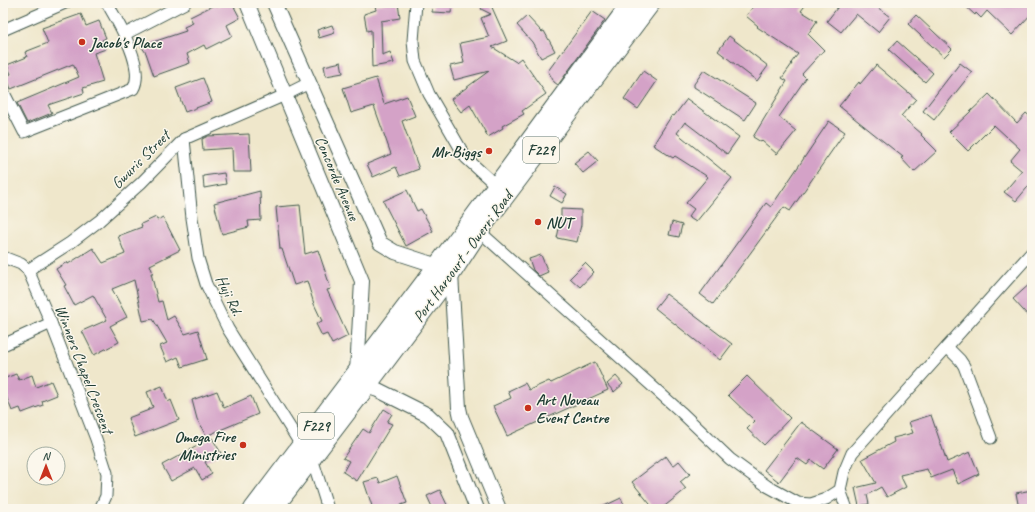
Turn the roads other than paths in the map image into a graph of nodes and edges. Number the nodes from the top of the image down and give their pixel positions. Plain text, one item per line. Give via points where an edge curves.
1 (65, 3) edge
2 (107, 3) edge
3 (185, 3) edge
4 (247, 3) edge
5 (274, 3) edge
6 (416, 3) edge
7 (631, 3) edge
8 (651, 3) edge
9 (3, 30) edge
10 (125, 34) junction
11 (309, 83) junction
12 (3, 91) edge
13 (285, 95) junction
14 (184, 139) junction
15 (501, 191) junction
16 (479, 231) junction
17 (1032, 252) edge
18 (3, 257) edge
19 (28, 270) junction
20 (444, 270) junction
21 (51, 323) junction
22 (3, 345) edge
23 (947, 348) junction
24 (362, 379) junction
25 (991, 438) dead end
26 (306, 452) junction
27 (840, 490) junction
28 (100, 509) edge
29 (253, 509) edge
30 (273, 509) edge
31 (328, 509) edge
32 (477, 509) edge
33 (499, 509) edge
34 (847, 509) edge

1 - 9 street
2 - 10 street
3 - 10 street
4 - 13 street, Concorde Avenue
5 - 11 street, Concorde Avenue
6 - 15 street via 413,41 416,62 429,94 466,158
7 - 15 main road, Port Harcourt - Owerri Road / F229
8 - 15 main road, Port Harcourt - Owerri Road / F229
10 - 12 street via 137,71 134,89 24,132
11 - 13 street, Gwuris Street
11 - 20 street, Concorde Avenue via 380,243 395,252
13 - 14 street, Gwuris Street
13 - 24 street, Concorde Avenue via 362,281
14 - 19 street, Gwuris Street via 99,221
14 - 26 street, Huji Rd. via 198,258 206,284 228,329
15 - 16 main road, Port Harcourt - Owerri Road / F229
15 - 20 main road, Port Harcourt - Owerri Road / F229
16 - 20 main road, Port Harcourt - Owerri Road / F229
16 - 27 street via 730,459 767,486 798,503 811,504 826,499
17 - 23 street
18 - 19 street
19 - 21 street, Winners Chapel Crescent
20 - 24 main road, Port Harcourt - Owerri Road / F229
20 - 33 street via 461,418
21 - 22 street
21 - 28 street, Winners Chapel Crescent via 107,473 106,496
23 - 25 street via 964,366
23 - 27 street via 852,453
24 - 26 main road, Port Harcourt - Owerri Road / F229
24 - 32 street via 428,415 447,433
26 - 29 main road, Port Harcourt - Owerri Road / F229
26 - 30 main road, Port Harcourt - Owerri Road / F229
26 - 31 street, Huji Rd.
27 - 34 street

